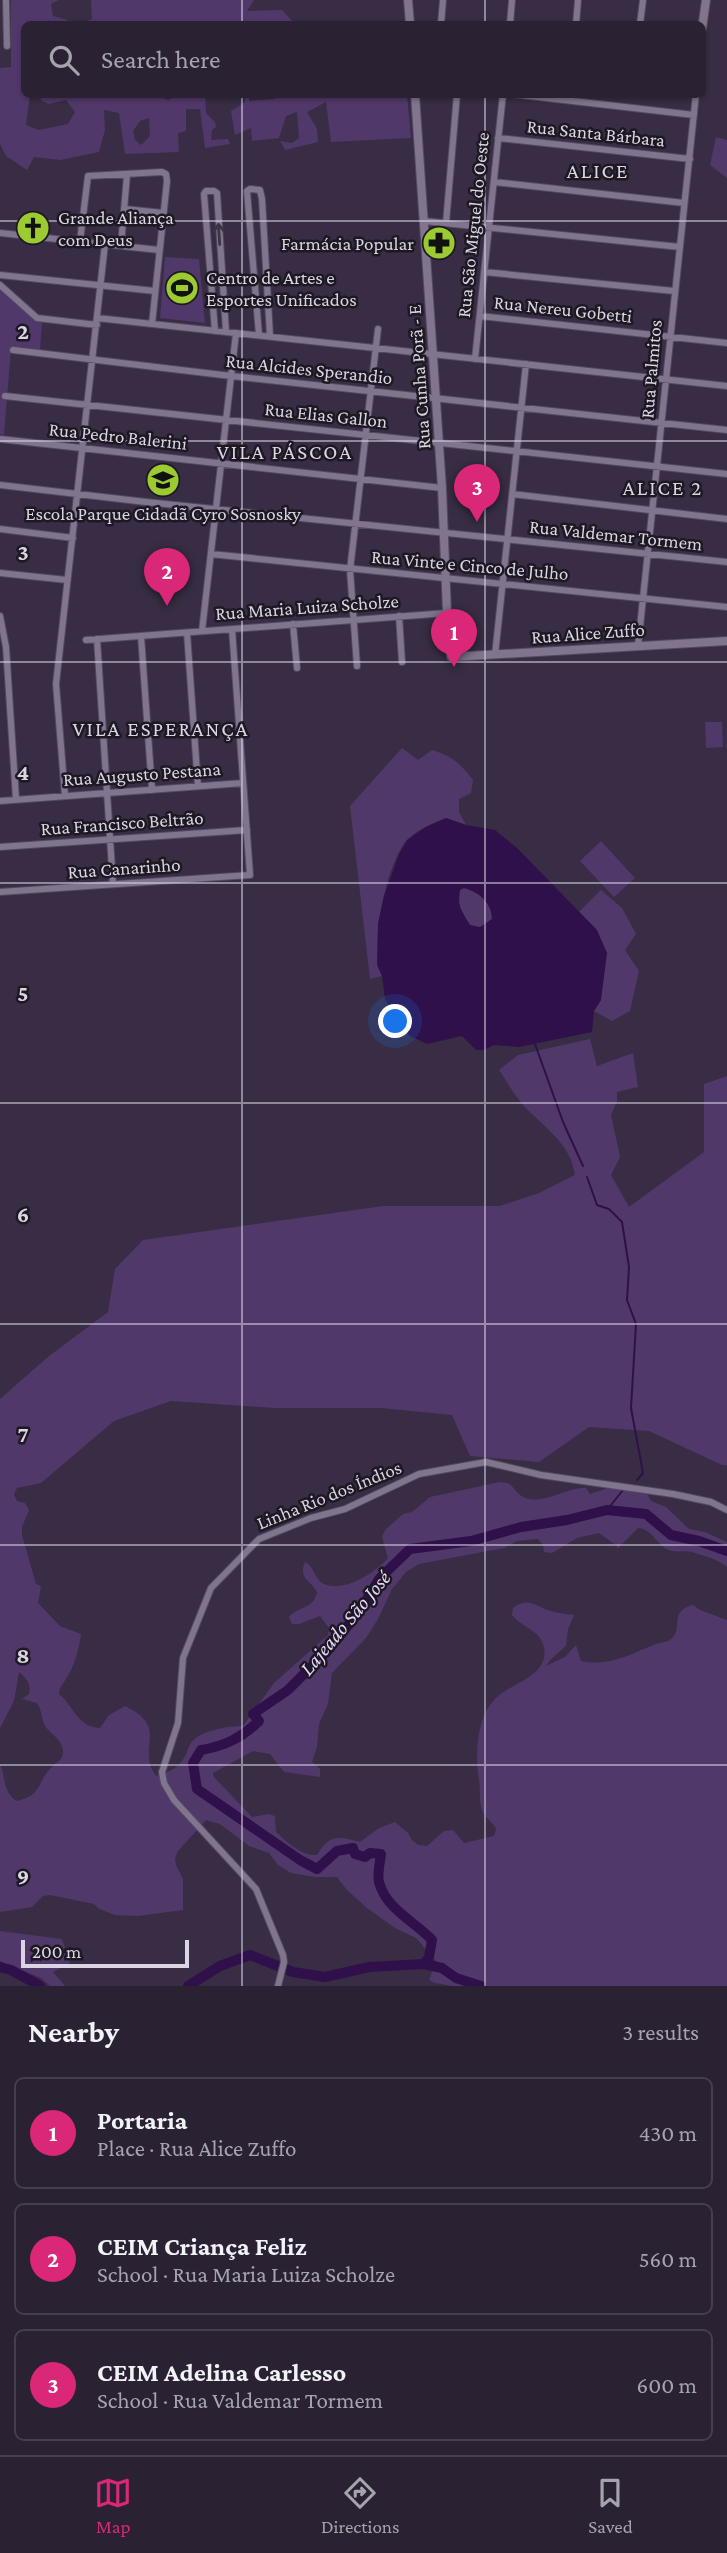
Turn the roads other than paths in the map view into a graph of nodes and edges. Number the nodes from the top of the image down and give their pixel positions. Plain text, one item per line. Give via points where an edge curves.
1 (6, 0) edge
2 (408, 0) edge
3 (443, 0) edge
4 (512, 0) edge
5 (578, 0) edge
6 (643, 0) edge
7 (706, 0) edge
8 (410, 21) edge
9 (441, 21) edge
10 (510, 21) edge
11 (576, 21) edge
12 (640, 21) edge
13 (703, 21) edge
14 (7, 46) dead end
15 (415, 98) edge
16 (457, 98) edge
17 (503, 98) edge
18 (547, 98) edge
19 (695, 98) edge
20 (694, 115) junction
21 (498, 138) junction
22 (690, 159) junction
23 (127, 175) junction
24 (494, 182) junction
25 (684, 204) junction
26 (125, 209) junction
27 (163, 213) junction
28 (424, 221) junction
29 (446, 223) junction
30 (489, 228) junction
31 (0, 233) edge
32 (80, 241) junction
33 (105, 244) junction
34 (121, 246) junction
35 (680, 247) junction
36 (159, 250) junction
37 (484, 272) junction
38 (0, 275) edge
39 (0, 285) edge
40 (101, 285) junction
41 (155, 291) junction
42 (674, 291) junction
43 (480, 316) junction
44 (97, 322) junction
45 (152, 324) junction
46 (378, 329) dead end
47 (215, 331) junction
48 (226, 332) junction
49 (236, 333) junction
50 (259, 335) junction
51 (270, 336) junction
52 (670, 336) junction
53 (727, 342) edge
54 (376, 348) junction
55 (13, 350) dead end
56 (434, 355) junction
57 (93, 359) junction
58 (475, 359) junction
59 (526, 364) junction
60 (231, 376) junction
61 (667, 379) junction
62 (727, 386) edge
63 (371, 391) junction
64 (5, 396) dead end
65 (436, 399) junction
66 (88, 405) junction
67 (522, 408) junction
68 (226, 419) junction
69 (662, 422) junction
70 (727, 430) edge
71 (366, 435) junction
72 (0, 439) edge
73 (439, 443) junction
74 (83, 449) junction
75 (518, 451) junction
76 (221, 464) junction
77 (657, 466) junction
78 (727, 474) edge
79 (360, 479) junction
80 (0, 485) edge
81 (442, 488) junction
82 (78, 493) junction
83 (512, 494) junction
84 (216, 509) junction
85 (652, 510) junction
86 (727, 519) edge
87 (355, 524) junction
88 (0, 529) edge
89 (444, 532) junction
90 (73, 538) junction
91 (508, 539) junction
92 (211, 554) junction
93 (648, 554) junction
94 (727, 562) edge
95 (350, 570) junction
96 (0, 573) edge
97 (445, 579) junction
98 (67, 580) junction
99 (503, 583) junction
100 (643, 599) junction
101 (727, 607) edge
102 (447, 612) junction
103 (0, 616) edge
104 (399, 616) junction
105 (352, 620) junction
106 (293, 624) junction
107 (232, 629) junction
108 (202, 631) junction
109 (187, 632) junction
110 (141, 636) junction
111 (97, 639) junction
112 (86, 640) dead end
113 (727, 641) edge
114 (638, 646) junction
115 (495, 655) junction
116 (451, 657) joint
117 (402, 662) dead end
118 (357, 666) dead end
119 (298, 668) dead end
120 (243, 783) junction
121 (198, 786) junction
122 (152, 790) junction
123 (107, 793) junction
124 (65, 796) junction
125 (16, 799) junction
126 (0, 801) edge
127 (247, 830) junction
128 (110, 839) junction
129 (0, 847) edge
130 (113, 884) junction
131 (0, 892) edge
132 (727, 1510) edge
133 (278, 1983) edge

1 - 14 street
2 - 8 street
3 - 9 street
4 - 10 street
5 - 11 street
6 - 12 street
7 - 13 street
15 - 28 street, Rua Cunha Porã - E
16 - 29 street
17 - 21 street, Rua São Miguel do Oeste
18 - 20 street
19 - 20 street, Rua Palmitos
20 - 22 street, Rua Palmitos
21 - 22 street, Rua Santa Bárbara
21 - 24 street, Rua São Miguel do Oeste
22 - 25 street, Rua Palmitos
23 - 26 street
23 - 27 street via 166,174
23 - 32 street via 88,176
24 - 25 street
24 - 30 street, Rua São Miguel do Oeste
25 - 35 street, Rua Palmitos
26 - 27 street
26 - 34 street
27 - 36 street
28 - 29 street
28 - 56 street, Rua Cunha Porã - E
29 - 30 street
30 - 35 street
30 - 37 street, Rua São Miguel do Oeste
31 - 32 street
32 - 33 street
33 - 34 street
33 - 40 street
34 - 36 street
35 - 42 street, Rua Palmitos
36 - 41 street
37 - 42 street
37 - 43 street, Rua São Miguel do Oeste
38 - 40 street
39 - 44 street via 37,317
40 - 41 street
40 - 44 street
41 - 45 street
42 - 52 street, Rua Palmitos
43 - 52 street, Rua Nereu Gobetti
43 - 58 street, Rua São Miguel do Oeste
44 - 45 street
44 - 57 street
45 - 47 street
46 - 54 street
47 - 48 street
48 -> 47 street via 217,193 206,191
48 - 49 street
49 - 50 street
49 - 60 street
50 - 51 street
50 - 51 street via 249,231 250,189 260,190 262,199
51 - 54 street
52 - 53 street, Rua Nereu Gobetti
52 - 61 street, Rua Palmitos
54 - 56 street
54 - 63 street
55 - 57 street, Rua Alcides Sperandio
56 - 58 street
56 - 65 street, Rua Cunha Porã - E
57 - 60 street, Rua Alcides Sperandio
57 - 66 street
58 - 59 street
59 - 61 street
59 - 67 street
60 - 63 street, Rua Alcides Sperandio
60 - 68 street
61 - 62 street
61 - 69 street, Rua Palmitos
63 - 65 street, Rua Alcides Sperandio
63 - 71 street
64 - 66 street, Rua Elias Gallon
65 - 67 street, Rua Alcides Sperandio
65 - 73 street, Rua Cunha Porã - E
66 - 68 street, Rua Elias Gallon
66 - 74 street
67 - 69 street, Rua Alcides Sperandio
67 - 75 street
68 - 71 street, Rua Elias Gallon
68 - 76 street
69 - 70 street, Rua Alcides Sperandio
69 - 77 street, Rua Palmitos
71 - 73 street, Rua Elias Gallon
71 - 79 street
72 - 74 street, Rua Pedro Balerini
73 - 75 street, Rua Elias Gallon
73 - 81 street, Rua Cunha Porã - E
74 - 76 street, Rua Pedro Balerini
74 - 82 street
75 - 77 street, Rua Elias Gallon
75 - 83 street
76 - 79 street, Rua Pedro Balerini
76 - 84 street
77 - 78 street, Rua Elias Gallon
77 - 85 street, Rua Palmitos
79 - 81 street, Rua Pedro Balerini
79 - 87 street
80 - 82 street, Rua Valdemar Tormem
81 - 89 street, Rua Cunha Porã - E
82 - 84 street, Rua Valdemar Tormem
82 - 90 street
83 - 85 street
83 - 91 street
84 - 87 street, Rua Valdemar Tormem
84 - 92 street
85 - 86 street
85 - 93 street, Rua Palmitos
87 - 89 street, Rua Valdemar Tormem
87 - 95 street
88 - 90 street
89 - 91 street, Rua Valdemar Tormem
89 - 97 street, Rua Cunha Porã - E
90 - 98 street
91 - 93 street, Rua Valdemar Tormem
91 - 99 street
92 - 95 street, Rua Vinte e Cinco de Julho
92 - 108 street
93 - 94 street, Rua Valdemar Tormem
93 - 100 street, Rua Palmitos
95 - 97 street, Rua Vinte e Cinco de Julho
95 - 105 street
96 - 98 street
97 - 99 street, Rua Vinte e Cinco de Julho
97 - 102 street, Rua Cunha Porã - E
98 - 124 street via 55,684
99 - 100 street, Rua Vinte e Cinco de Julho
99 - 115 street
100 - 101 street, Rua Vinte e Cinco de Julho
100 - 114 street, Rua Palmitos
102 - 104 street, Rua Maria Luiza Scholze
102 - 116 street, Rua Cunha Porã - E
103 - 125 street
104 - 105 street, Rua Maria Luiza Scholze
104 - 117 street
105 - 106 street, Rua Maria Luiza Scholze
105 - 118 street
106 - 107 street, Rua Maria Luiza Scholze
106 - 119 street
107 - 108 street, Rua Maria Luiza Scholze
107 - 120 street
108 - 109 street, Rua Maria Luiza Scholze
109 - 110 street, Rua Maria Luiza Scholze
109 - 121 street
110 - 111 street, Rua Maria Luiza Scholze
110 - 122 street
111 - 112 street, Rua Maria Luiza Scholze
111 - 123 street
113 - 114 street, Rua Alice Zuffo
114 - 115 street, Rua Alice Zuffo
115 - 116 street, Rua Alice Zuffo
120 - 121 street, Rua Augusto Pestana
120 - 127 street
121 - 122 street, Rua Augusto Pestana
122 - 123 street, Rua Augusto Pestana
123 - 124 street, Rua Augusto Pestana
123 - 128 street
124 - 125 street, Rua Augusto Pestana
125 - 126 street, Rua Augusto Pestana
127 - 128 street, Rua Francisco Beltrão
127 - 130 street, Rua Canarinho via 250,874
128 - 129 street, Rua Francisco Beltrão
128 - 130 street
130 - 131 street, Rua Canarinho
132 - 133 street, Linha Rio dos Índios via 673,1494 485,1462 419,1474 345,1509 259,1539 211,1588 183,1658 178,1723 162,1772 174,1800 256,1889 280,1944 284,1962

